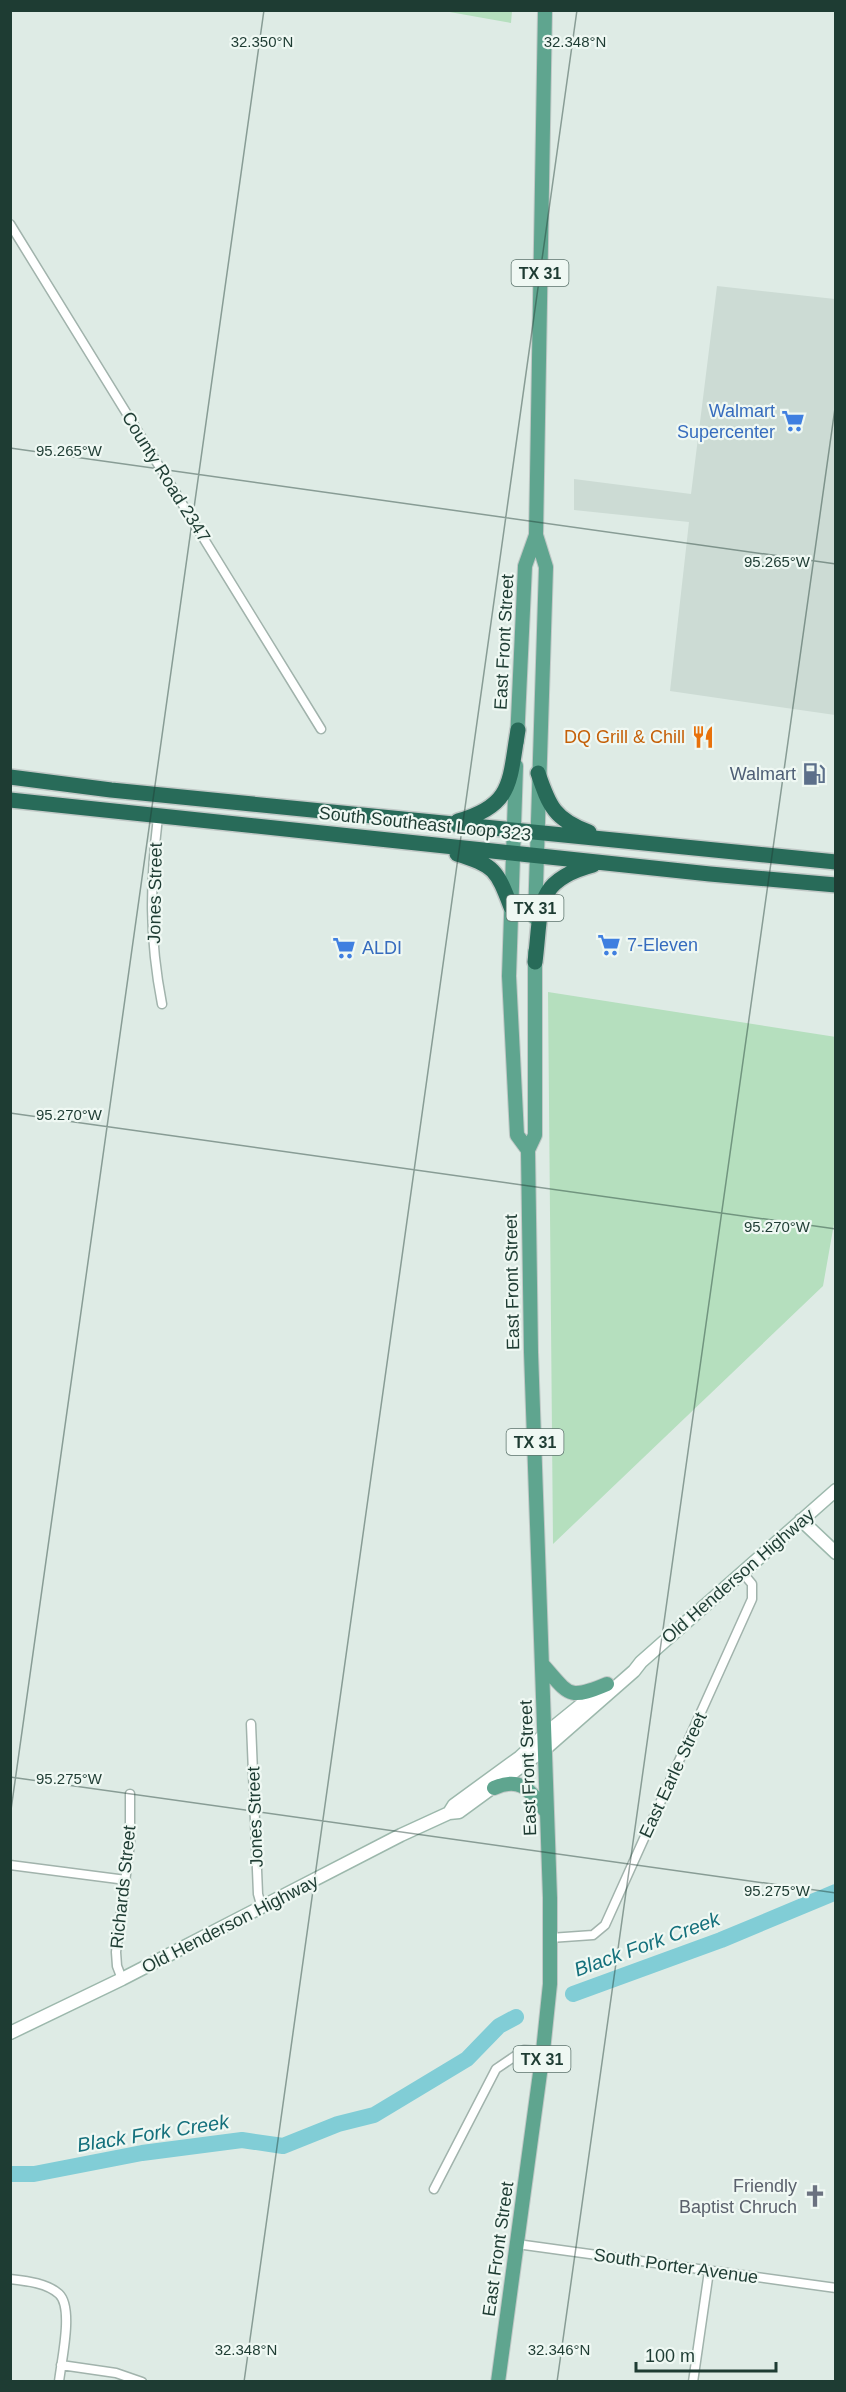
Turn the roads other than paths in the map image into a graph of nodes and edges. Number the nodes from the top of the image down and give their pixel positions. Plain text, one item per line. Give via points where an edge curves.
1 (545, 10) edge
2 (10, 224) edge
3 (536, 535) junction
4 (321, 729) dead end
5 (518, 730) junction
6 (538, 773) junction
7 (10, 777) edge
8 (10, 800) edge
9 (158, 817) junction
10 (453, 823) junction
11 (514, 830) junction
12 (537, 832) junction
13 (615, 841) junction
14 (416, 843) junction
15 (513, 853) junction
16 (536, 855) junction
17 (836, 862) edge
18 (603, 863) junction
19 (836, 885) edge
20 (511, 907) junction
21 (535, 962) junction
22 (162, 1004) dead end
23 (528, 1150) junction
24 (836, 1490) edge
25 (801, 1520) junction
26 (836, 1553) edge
27 (742, 1572) junction
28 (641, 1662) junction
29 (542, 1664) junction
30 (607, 1684) junction
31 (251, 1725) dead end
32 (545, 1734) junction
33 (545, 1749) junction
34 (494, 1788) junction
35 (130, 1794) dead end
36 (547, 1813) junction
37 (449, 1814) junction
38 (10, 1865) edge
39 (126, 1880) junction
40 (262, 1908) junction
41 (550, 1938) junction
42 (122, 1979) junction
43 (10, 2033) edge
44 (543, 2050) junction
45 (434, 2189) dead end
46 (517, 2244) junction
47 (709, 2271) junction
48 (10, 2279) edge
49 (836, 2288) edge
50 (61, 2365) junction
51 (59, 2382) edge
52 (142, 2382) edge
53 (498, 2382) edge
54 (693, 2382) edge

1 - 3 main road, TX 31
2 - 4 street, County Road 2347
3 - 5 main road, East Front Street / TX 31 via 525,566
3 - 6 main road, East Front Street / TX 31 via 546,567
5 - 10 highway via 510,778 500,799 488,810
5 - 11 main road, East Front Street / TX 31
6 - 12 main road, East Front Street / TX 31
6 - 13 highway via 550,805 561,818 573,827
7 - 10 highway, South Southeast Loop 323
8 - 9 highway, South Southeast Loop 323
9 - 14 highway, South Southeast Loop 323
9 - 22 street, Jones Street via 151,918
10 - 11 highway, South Southeast Loop 323
11 - 12 highway, South Southeast Loop 323
11 - 15 main road, East Front Street / TX 31
12 - 13 highway, South Southeast Loop 323
12 - 16 main road, East Front Street / TX 31
13 - 17 highway, South Southeast Loop 323
14 - 15 highway, South Southeast Loop 323
14 - 20 highway via 488,865 501,882
15 - 16 highway, South Southeast Loop 323
15 - 20 main road, East Front Street / TX 31
16 - 18 highway, South Southeast Loop 323
16 - 21 main road, East Front Street / TX 31
18 - 19 highway, South Southeast Loop 323
18 - 21 highway via 566,874 548,890
20 - 23 main road, East Front Street / TX 31 via 509,976 517,1135
21 - 23 main road, East Front Street / TX 31 via 535,1135
23 - 29 main road, East Front Street / TX 31
24 - 25 main road, Old Henderson Highway
25 - 26 main road
25 - 27 main road, Old Henderson Highway
27 - 28 main road, Old Henderson Highway
27 - 41 street, East Earle Street via 752,1584 752,1599 605,1924 592,1935
28 - 30 main road, Old Henderson Highway via 629,1665
28 - 33 main road, Old Henderson Highway
29 - 30 main road via 562,1687 574,1694
29 - 32 main road, East Front Street / TX 31
30 - 32 main road, Old Henderson Highway
31 - 40 street, Jones Street via 258,1894
32 - 33 main road, East Front Street / TX 31
32 - 37 main road, Old Henderson Highway via 454,1805
33 - 34 main road, Old Henderson Highway
33 - 36 main road, East Front Street / TX 31
34 - 36 main road via 508,1783 522,1785
34 - 37 main road, Old Henderson Highway via 459,1812
35 - 39 street, Richards Street
36 - 41 main road, East Front Street / TX 31
37 - 40 main road, Old Henderson Highway
38 - 39 street
39 - 42 street, Richards Street via 116,1952
40 - 42 main road, Old Henderson Highway
41 - 44 main road, East Front Street / TX 31
42 - 43 main road, Old Henderson Highway
44 - 45 street via 524,2050 496,2069
44 - 46 main road, East Front Street / TX 31
46 - 47 street, South Porter Avenue
46 - 53 main road, East Front Street / TX 31
47 - 49 street, South Porter Avenue
47 - 54 street
48 - 50 street via 47,2287 61,2295 67,2316
50 - 51 street
50 - 52 street via 116,2373

